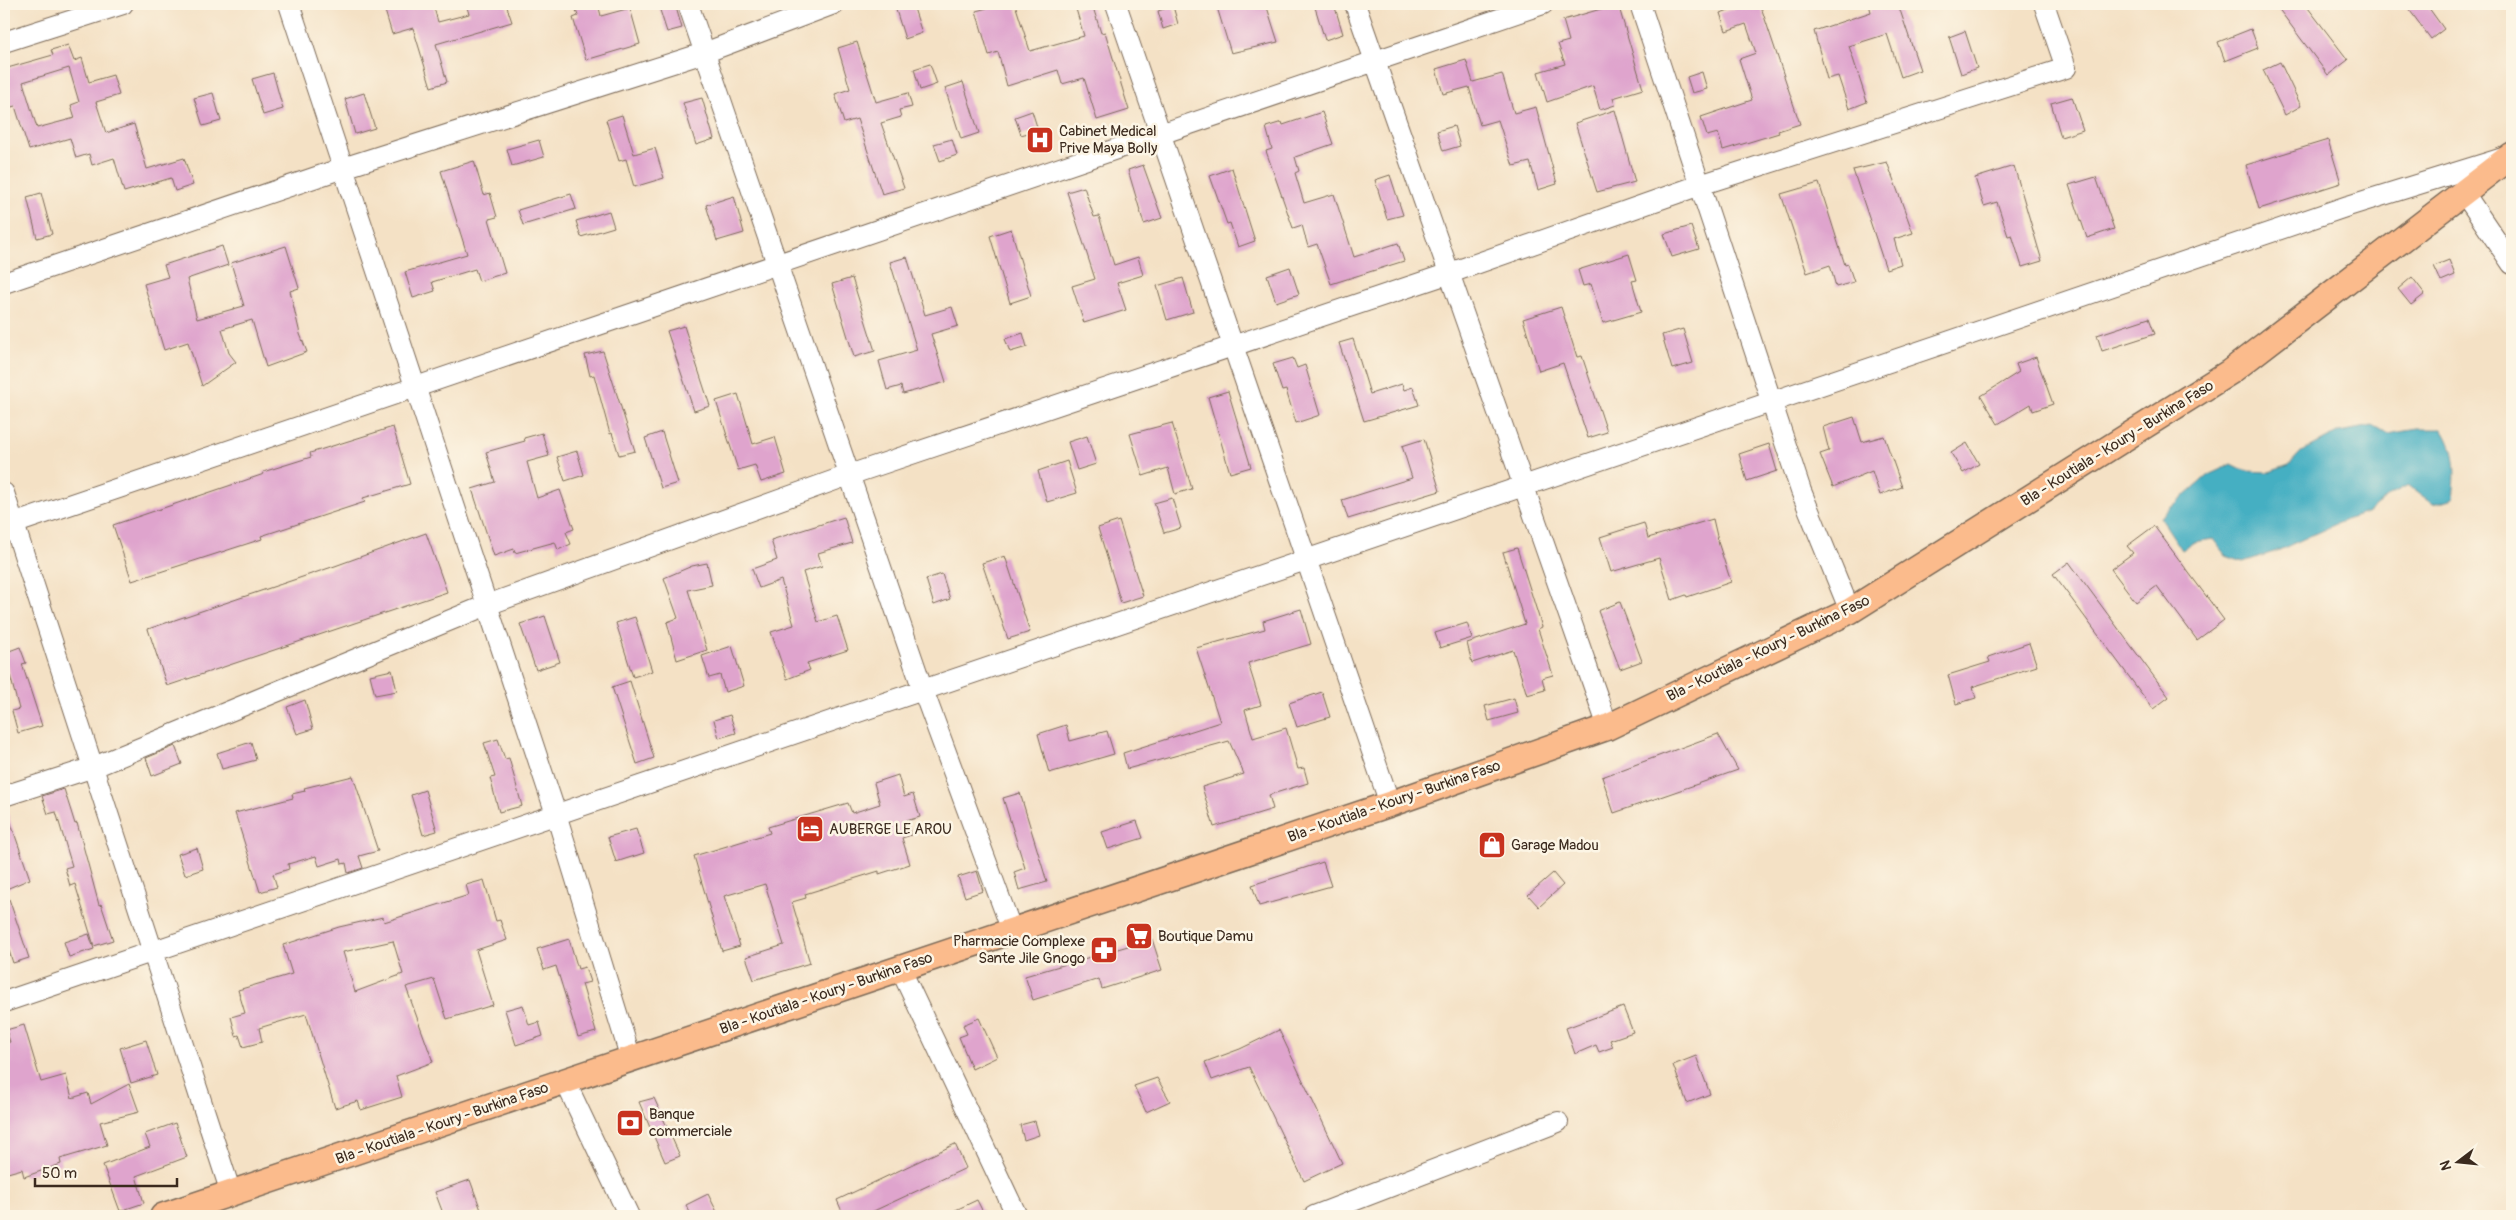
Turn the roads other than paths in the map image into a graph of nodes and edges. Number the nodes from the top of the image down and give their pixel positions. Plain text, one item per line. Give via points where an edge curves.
1 (122, 4) edge
2 (289, 4) edge
3 (688, 4) edge
4 (834, 4) edge
5 (1116, 4) edge
6 (1355, 4) edge
7 (1543, 4) edge
8 (1640, 4) edge
9 (2044, 4) edge
10 (4, 42) edge
11 (704, 53) junction
12 (1375, 61) junction
13 (1160, 134) junction
14 (2512, 155) edge
15 (343, 168) junction
16 (1700, 185) junction
17 (2464, 193) junction
18 (777, 264) junction
19 (2512, 264) edge
20 (1450, 274) junction
21 (4, 283) edge
22 (1233, 346) junction
23 (416, 387) junction
24 (1771, 402) junction
25 (849, 475) junction
26 (1524, 486) junction
27 (4, 494) edge
28 (9, 525) edge
29 (1306, 560) junction
30 (487, 605) junction
31 (1850, 611) junction
32 (923, 690) junction
33 (1608, 727) junction
34 (94, 767) junction
35 (4, 796) edge
36 (1390, 804) junction
37 (556, 814) junction
38 (1012, 931) junction
39 (152, 952) junction
40 (900, 968) junction
41 (4, 1002) edge
42 (631, 1059) junction
43 (566, 1081) junction
44 (1558, 1122) dead end
45 (231, 1193) junction
46 (163, 1216) edge
47 (629, 1216) edge
48 (1017, 1216) edge
49 (1314, 1216) edge

1 - 10 street
2 - 15 street
3 - 11 street
4 - 11 street
5 - 13 street
6 - 12 street
7 - 12 street
8 - 16 street
9 - 16 street via 2066,68
11 - 15 street
11 - 18 street
12 - 13 street
12 - 20 street
13 - 18 street
13 - 22 street
14 - 17 main road, Bla - Koutiala - Koury - Burkina Faso
14 - 24 street via 2348,206
15 - 21 street
15 - 23 street
16 - 20 street
16 - 24 street
17 - 19 street
17 - 31 main road, Bla - Koutiala - Koury - Burkina Faso via 2230,372
18 - 23 street
18 - 25 street
20 - 22 street
20 - 26 street
22 - 25 street
22 - 29 street
23 - 28 street
23 - 30 street
24 - 26 street
24 - 31 street via 1801,491
25 - 30 street
25 - 32 street
26 - 29 street
26 - 33 street
27 - 28 street
28 - 34 street
29 - 32 street
29 - 36 street
30 - 34 street
30 - 37 street
31 - 33 main road, Bla - Koutiala - Koury - Burkina Faso
32 - 37 street
32 - 38 street
33 - 36 main road, Bla - Koutiala - Koury - Burkina Faso
34 - 35 street
34 - 39 street
36 - 38 main road, Bla - Koutiala - Koury - Burkina Faso
37 - 39 street
37 - 42 street
38 - 40 main road, Bla - Koutiala - Koury - Burkina Faso
39 - 41 street
39 - 45 street
40 - 42 main road, Bla - Koutiala - Koury - Burkina Faso
40 - 48 street
42 - 43 main road, Bla - Koutiala - Koury - Burkina Faso
43 - 45 main road, Bla - Koutiala - Koury - Burkina Faso
43 - 47 street
44 - 49 street
45 - 46 main road, Bla - Koutiala - Koury - Burkina Faso

